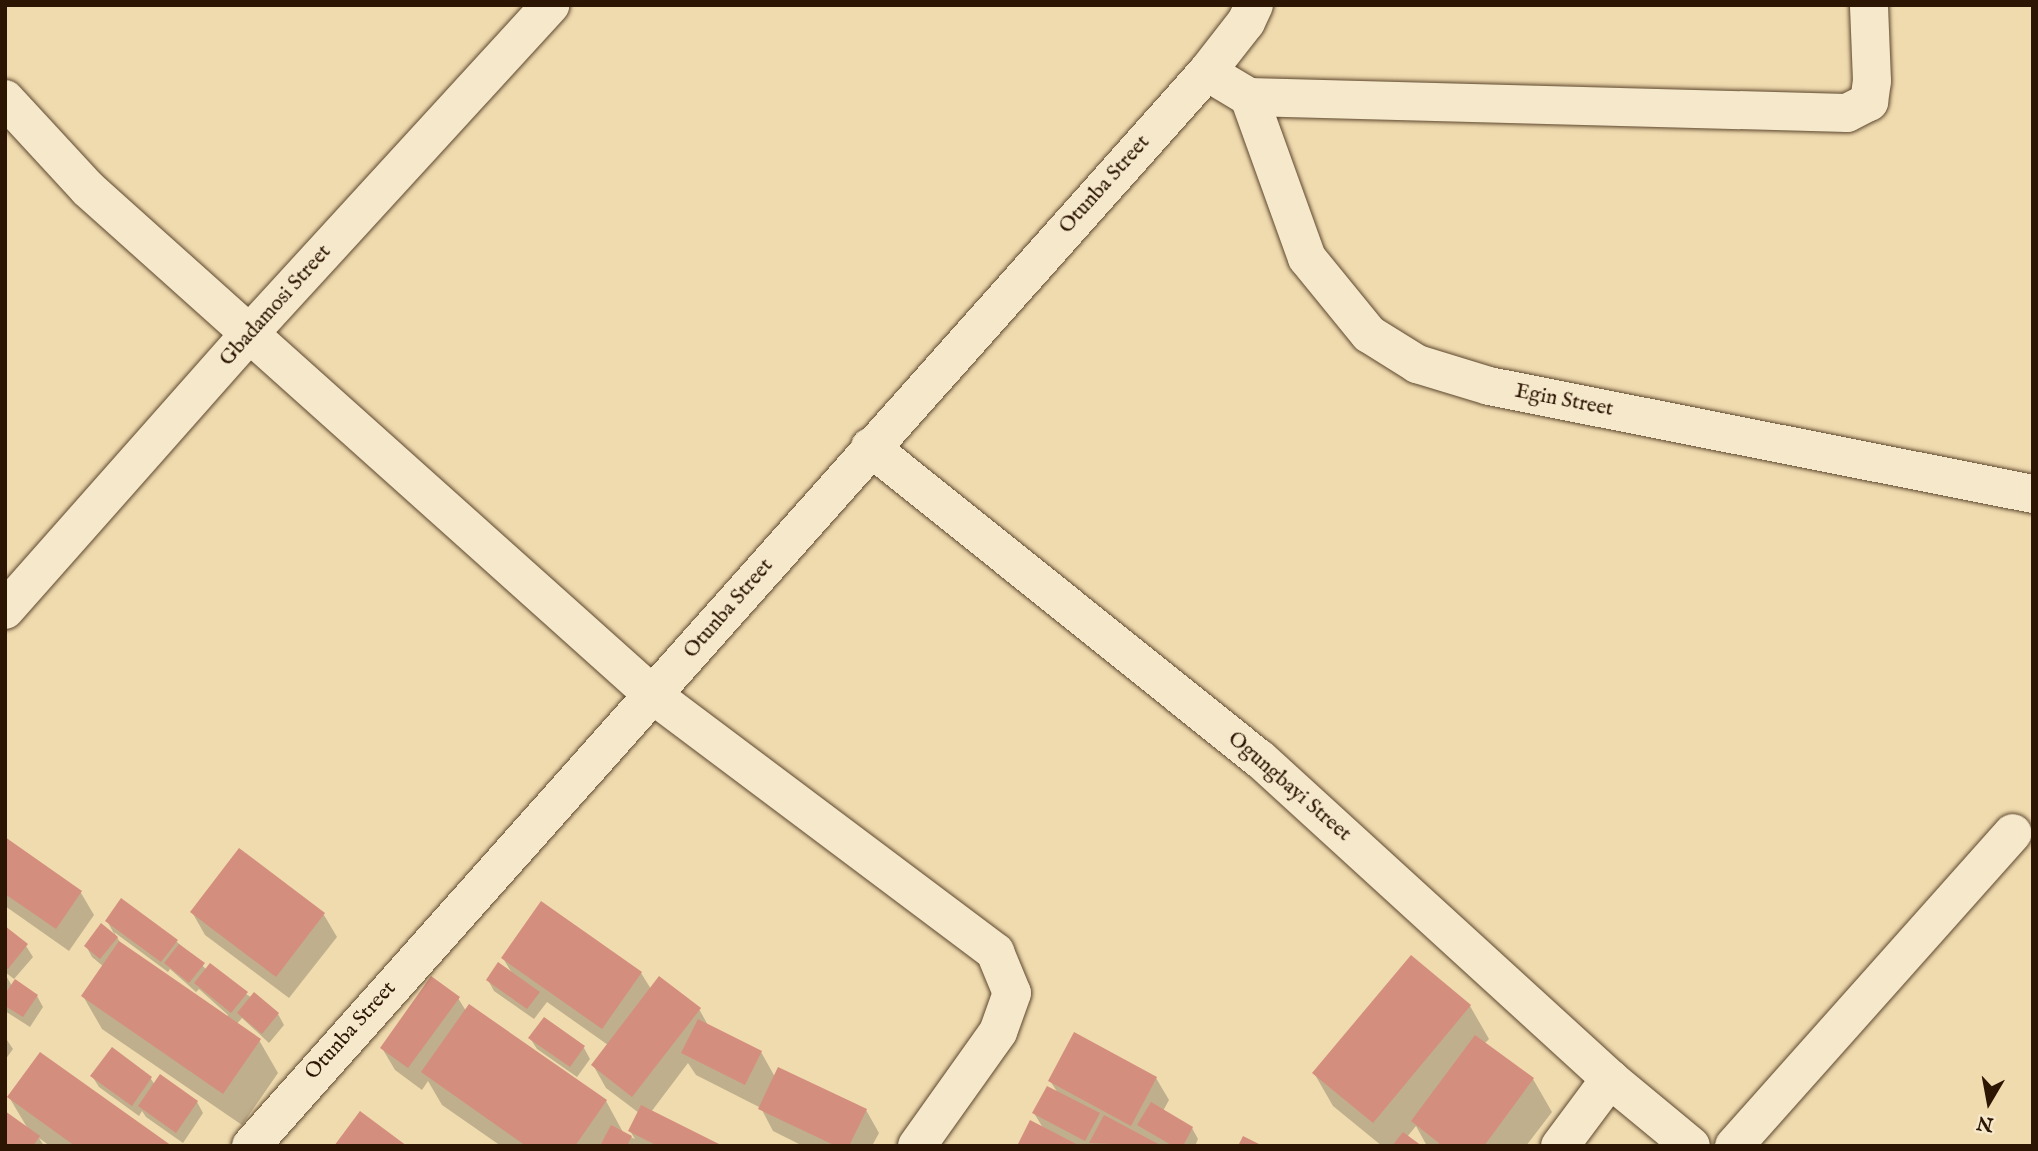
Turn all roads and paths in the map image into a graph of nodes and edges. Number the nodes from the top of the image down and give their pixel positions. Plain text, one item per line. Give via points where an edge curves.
1 (550, 5) edge
2 (1254, 5) edge
3 (1869, 5) edge
4 (1207, 72) junction
5 (1249, 97) junction
6 (5, 99) edge
7 (249, 334) junction
8 (870, 447) junction
9 (2033, 494) edge
10 (5, 610) edge
11 (653, 695) junction
12 (2013, 833) dead end
13 (1610, 1079) junction
14 (251, 1146) edge
15 (916, 1146) edge
16 (1560, 1146) edge
17 (1691, 1146) edge
18 (1734, 1146) edge

1 - 7 street, Gbadamosi Street
2 - 4 street, Otunba Street
3 - 5 street via 1869,102 1847,113
4 - 5 street
4 - 8 street, Otunba Street
5 - 9 street, Egin Street via 1307,258 1369,334 1417,363 1489,386
6 - 7 street via 88,190
7 - 10 street, Gbadamosi Street
7 - 11 street
8 - 11 street, Otunba Street
8 - 13 street, Ogungbayi Street via 1260,759
11 - 14 street, Otunba Street
11 - 15 street via 995,952 1012,993 998,1032
12 - 18 street
13 - 16 street
13 - 17 street, Ogungbayi Street

